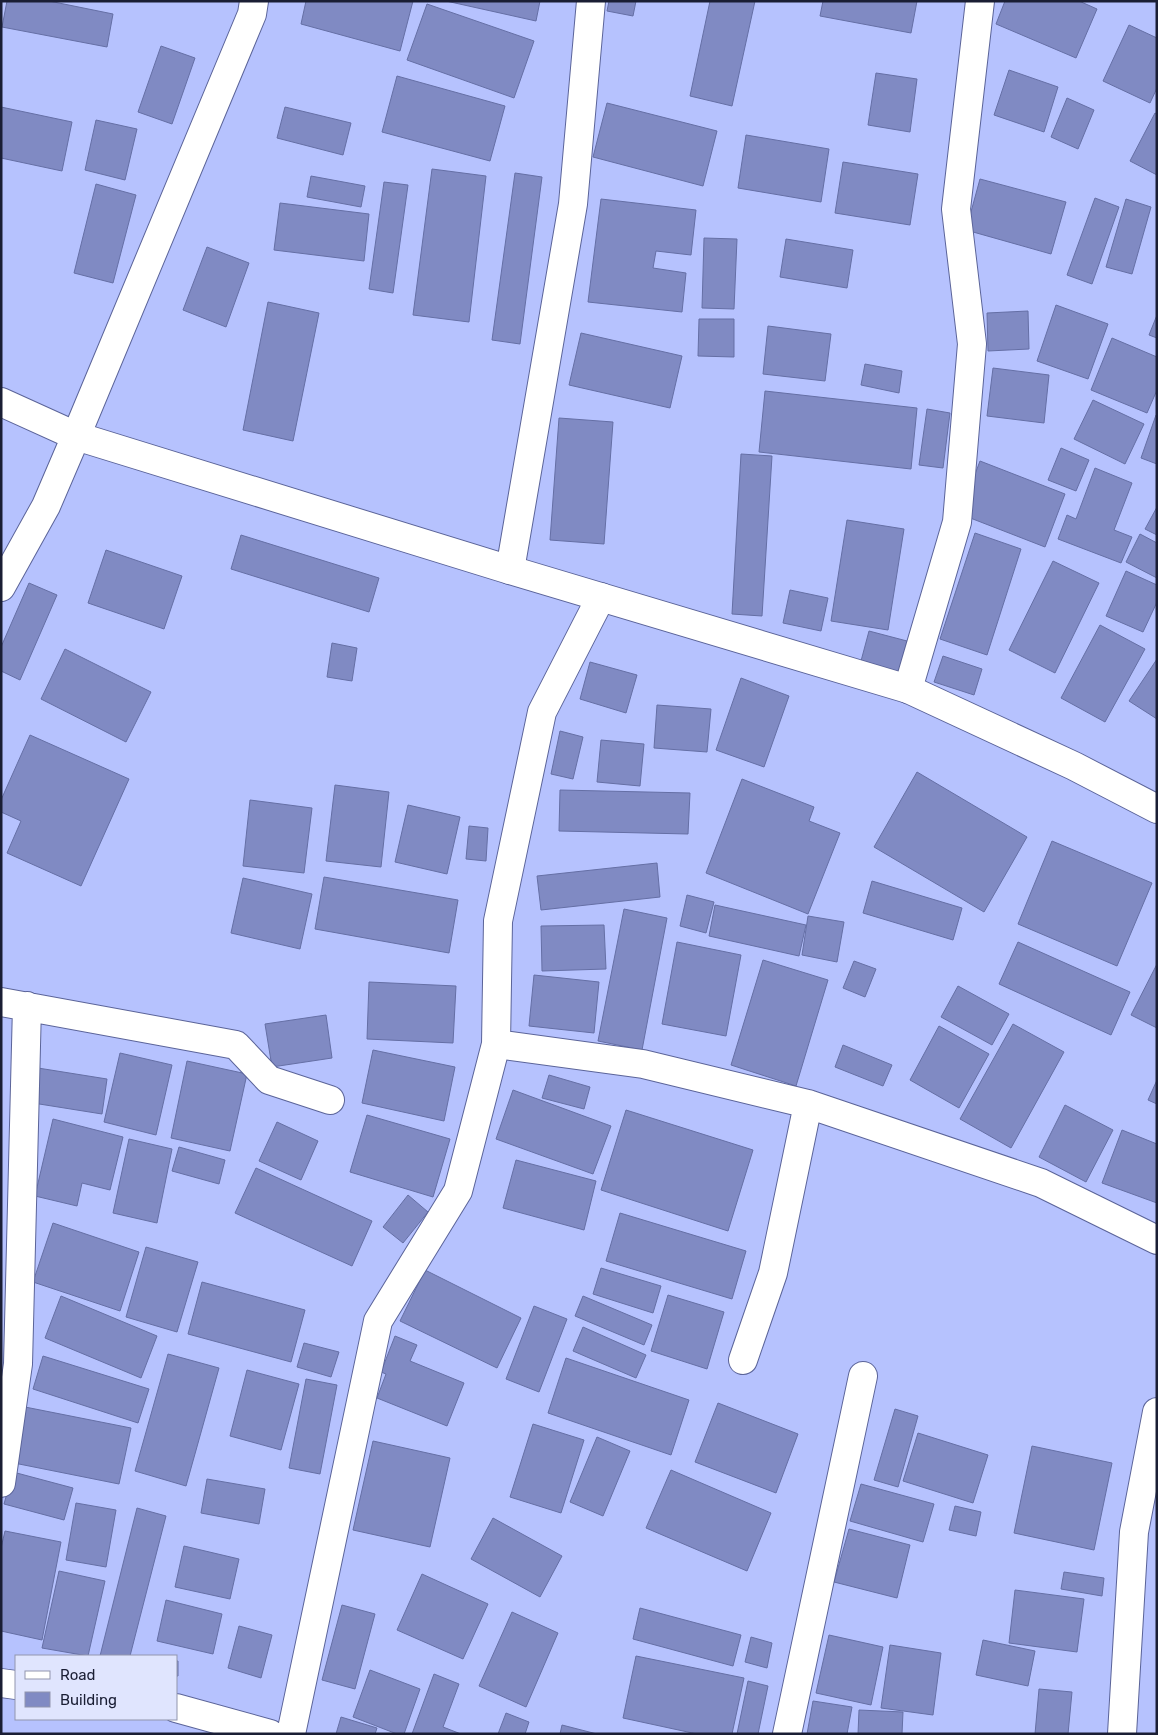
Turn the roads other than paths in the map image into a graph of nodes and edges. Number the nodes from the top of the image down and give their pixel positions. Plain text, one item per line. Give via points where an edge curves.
1 (254, 1) edge
2 (591, 1) edge
3 (980, 1) edge
4 (1, 402) edge
5 (76, 436) junction
6 (510, 570) junction
7 (1, 587) edge
8 (600, 597) junction
9 (908, 689) junction
10 (1157, 809) edge
11 (14, 1004) edge
12 (496, 1044) junction
13 (330, 1100) dead end
14 (808, 1104) junction
15 (1157, 1240) edge
16 (743, 1360) dead end
17 (863, 1376) dead end
18 (1157, 1412) edge
19 (1, 1483) edge
20 (1, 1683) edge
21 (15, 1684) edge
22 (178, 1709) edge
23 (270, 1734) edge
24 (291, 1734) edge
25 (787, 1734) edge
26 (1122, 1734) edge

1 - 5 street via 252,14
2 - 6 street via 573,204
3 - 9 street via 956,209 972,344 957,522
4 - 5 street
5 - 6 street
5 - 7 street via 46,506
6 - 8 street
8 - 9 street
8 - 12 street via 542,712 498,921
9 - 10 street via 1074,766
11 - 13 street via 236,1045 269,1080
11 - 19 street via 18,1364
12 - 14 street via 643,1064
12 - 24 street via 458,1191 378,1322
14 - 15 street via 1041,1183
14 - 16 street via 773,1273
17 - 25 street
18 - 26 street via 1134,1532
20 - 21 street
22 - 23 street

